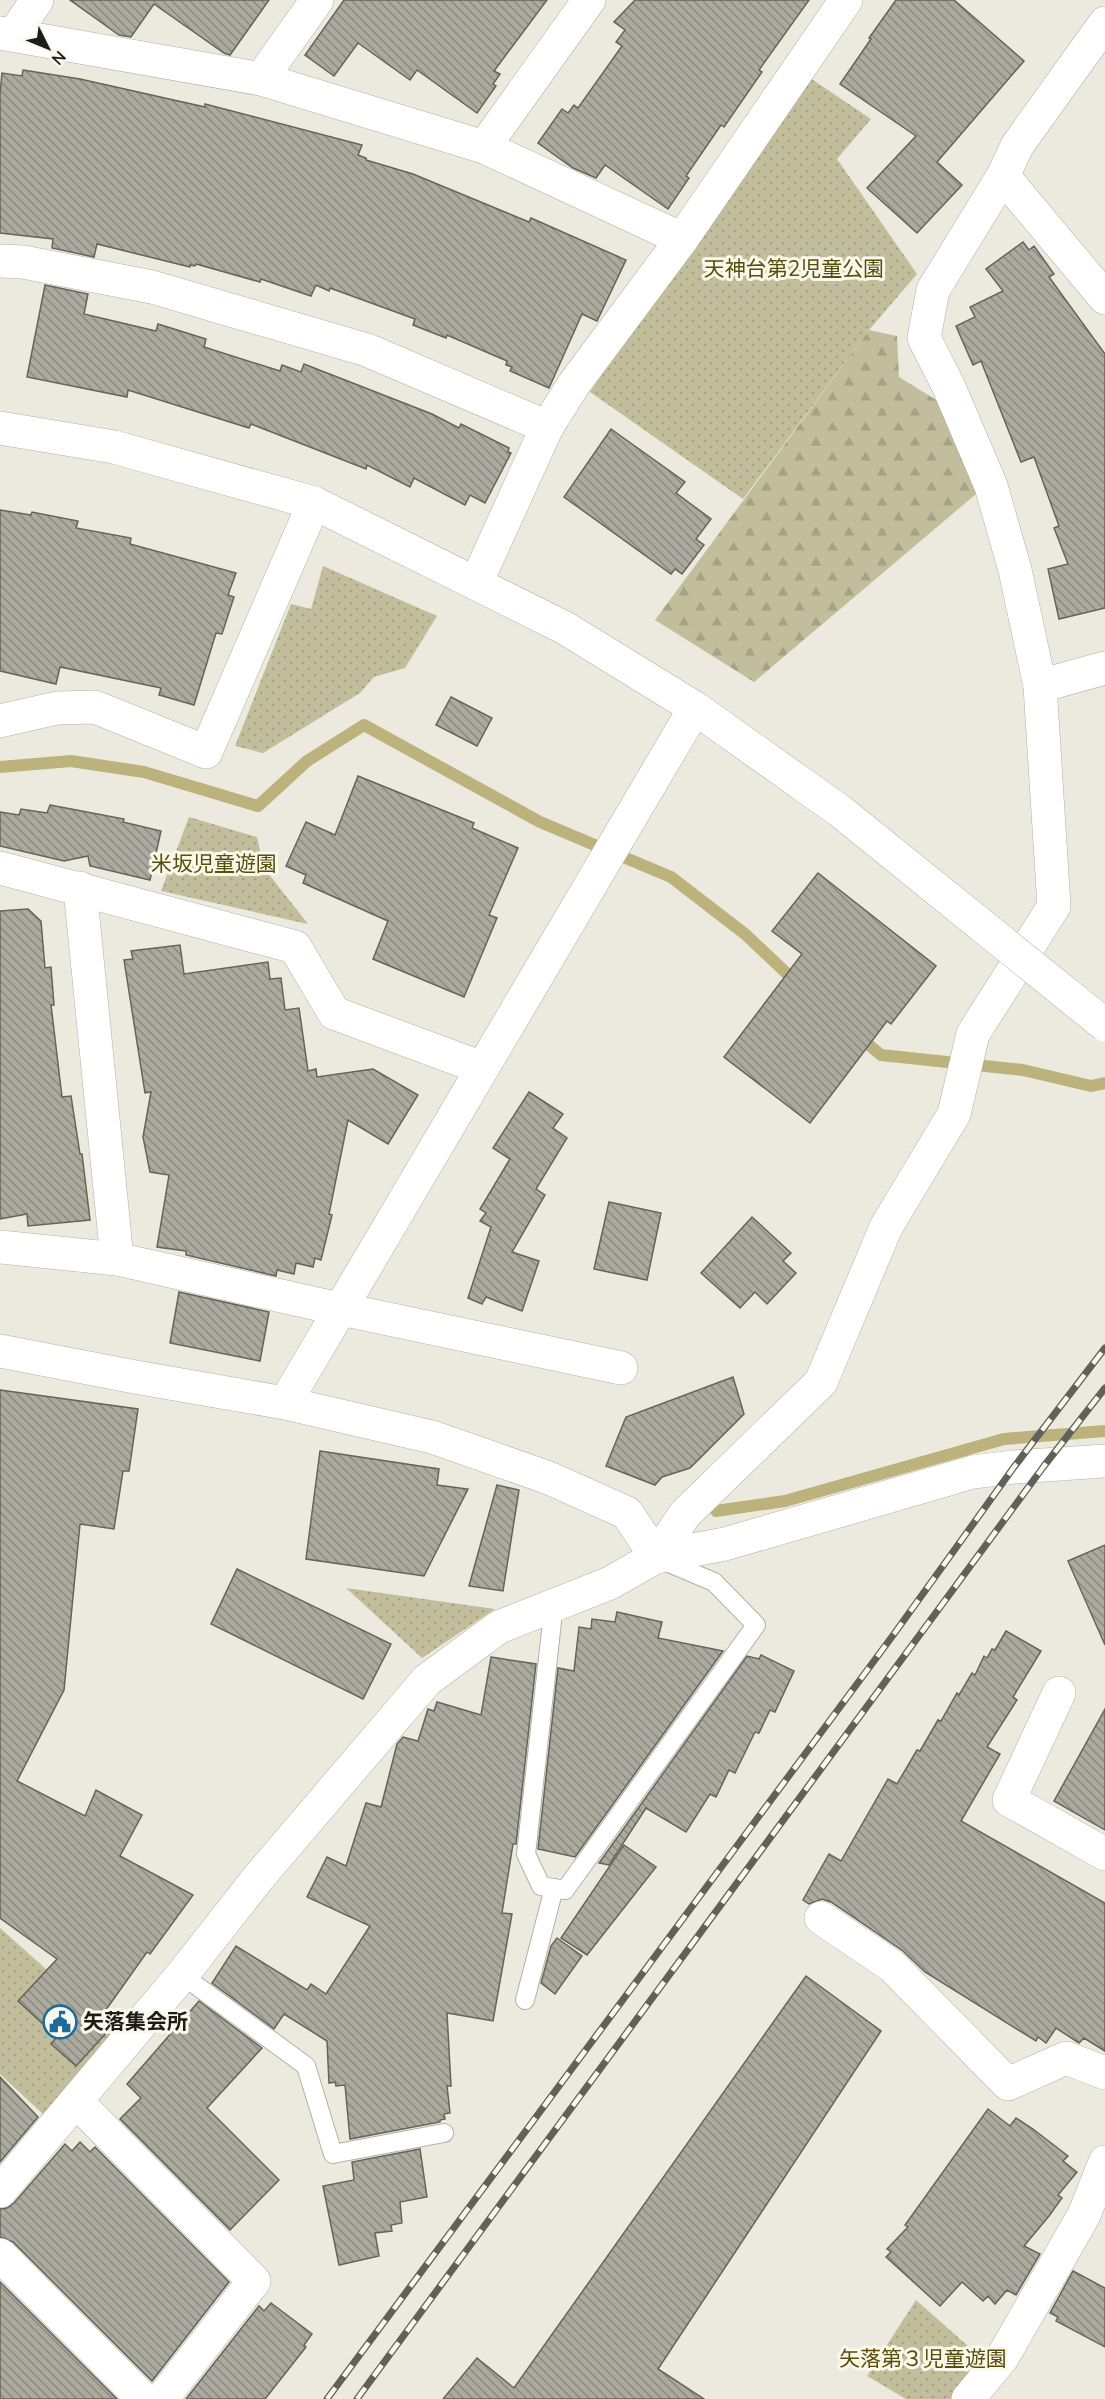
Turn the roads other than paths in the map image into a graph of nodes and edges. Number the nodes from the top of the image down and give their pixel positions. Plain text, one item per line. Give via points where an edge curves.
1 (38, 0) edge
2 (317, 0) edge
3 (589, 0) edge
4 (846, 0) edge
5 (1105, 23) edge
6 (7, 34) edge
7 (261, 79) junction
8 (484, 147) junction
9 (1004, 176) junction
10 (682, 239) junction
11 (0, 261) edge
12 (1105, 298) edge
13 (547, 427) junction
14 (0, 428) edge
15 (314, 503) junction
16 (476, 583) junction
17 (1105, 668) edge
18 (1040, 686) junction
19 (695, 708) junction
20 (0, 721) edge
21 (0, 868) edge
22 (80, 888) junction
23 (1105, 1025) edge
24 (482, 1068) junction
25 (0, 1247) edge
26 (117, 1258) junction
27 (341, 1309) junction
28 (0, 1351) edge
29 (621, 1368) dead end
30 (285, 1403) junction
31 (1105, 1461) edge
32 (656, 1557) junction
33 (554, 1604) junction
34 (1059, 1692) dead end
35 (1105, 1854) edge
36 (554, 1888) junction
37 (821, 1918) dead end
38 (182, 1975) junction
39 (525, 2000) dead end
40 (1105, 2073) edge
41 (76, 2101) junction
42 (444, 2133) dead end
43 (1105, 2162) edge
44 (0, 2191) edge
45 (1094, 2221) edge
46 (0, 2255) edge
47 (983, 2392) edge
48 (142, 2399) edge
49 (162, 2399) edge

1 - 6 street
2 - 7 street
3 - 8 street
4 - 10 street
5 - 9 street via 1017,146
6 - 7 street
7 - 8 street
8 - 10 street
9 - 12 street
9 - 18 street via 933,290 924,338 991,486 1015,570
10 - 13 street via 574,384
11 - 13 street via 152,287 356,347
13 - 16 street
14 - 15 street via 114,447
15 - 16 street
15 - 20 street via 206,752 95,707 57,708
16 - 19 street via 565,628
17 - 18 street
18 - 32 street via 1054,906 973,1035 954,1114 886,1227 820,1382 685,1514
19 - 23 street, bridge via 849,818
19 - 24 street
21 - 22 street
22 - 24 street via 295,947 334,1013
22 - 26 street
24 - 27 street
25 - 26 street
26 - 27 street
27 - 29 street
27 - 30 street
28 - 30 street
30 - 32 street via 432,1437 549,1478 627,1514
31 - 32 street via 974,1473 725,1544
32 - 33 street via 610,1583
32 - 36 lane via 714,1582 756,1625 565,1890
33 - 36 lane via 526,1854 540,1886
33 - 38 street via 499,1627 428,1680 259,1877
34 - 35 street via 1009,1800
36 - 39 lane
37 - 40 street via 892,1966 1008,2084 1066,2058
38 - 41 street
38 - 42 lane via 306,2066 333,2154
41 - 44 street
41 - 49 street via 254,2281
43 - 45 street
45 - 47 street
46 - 48 street

